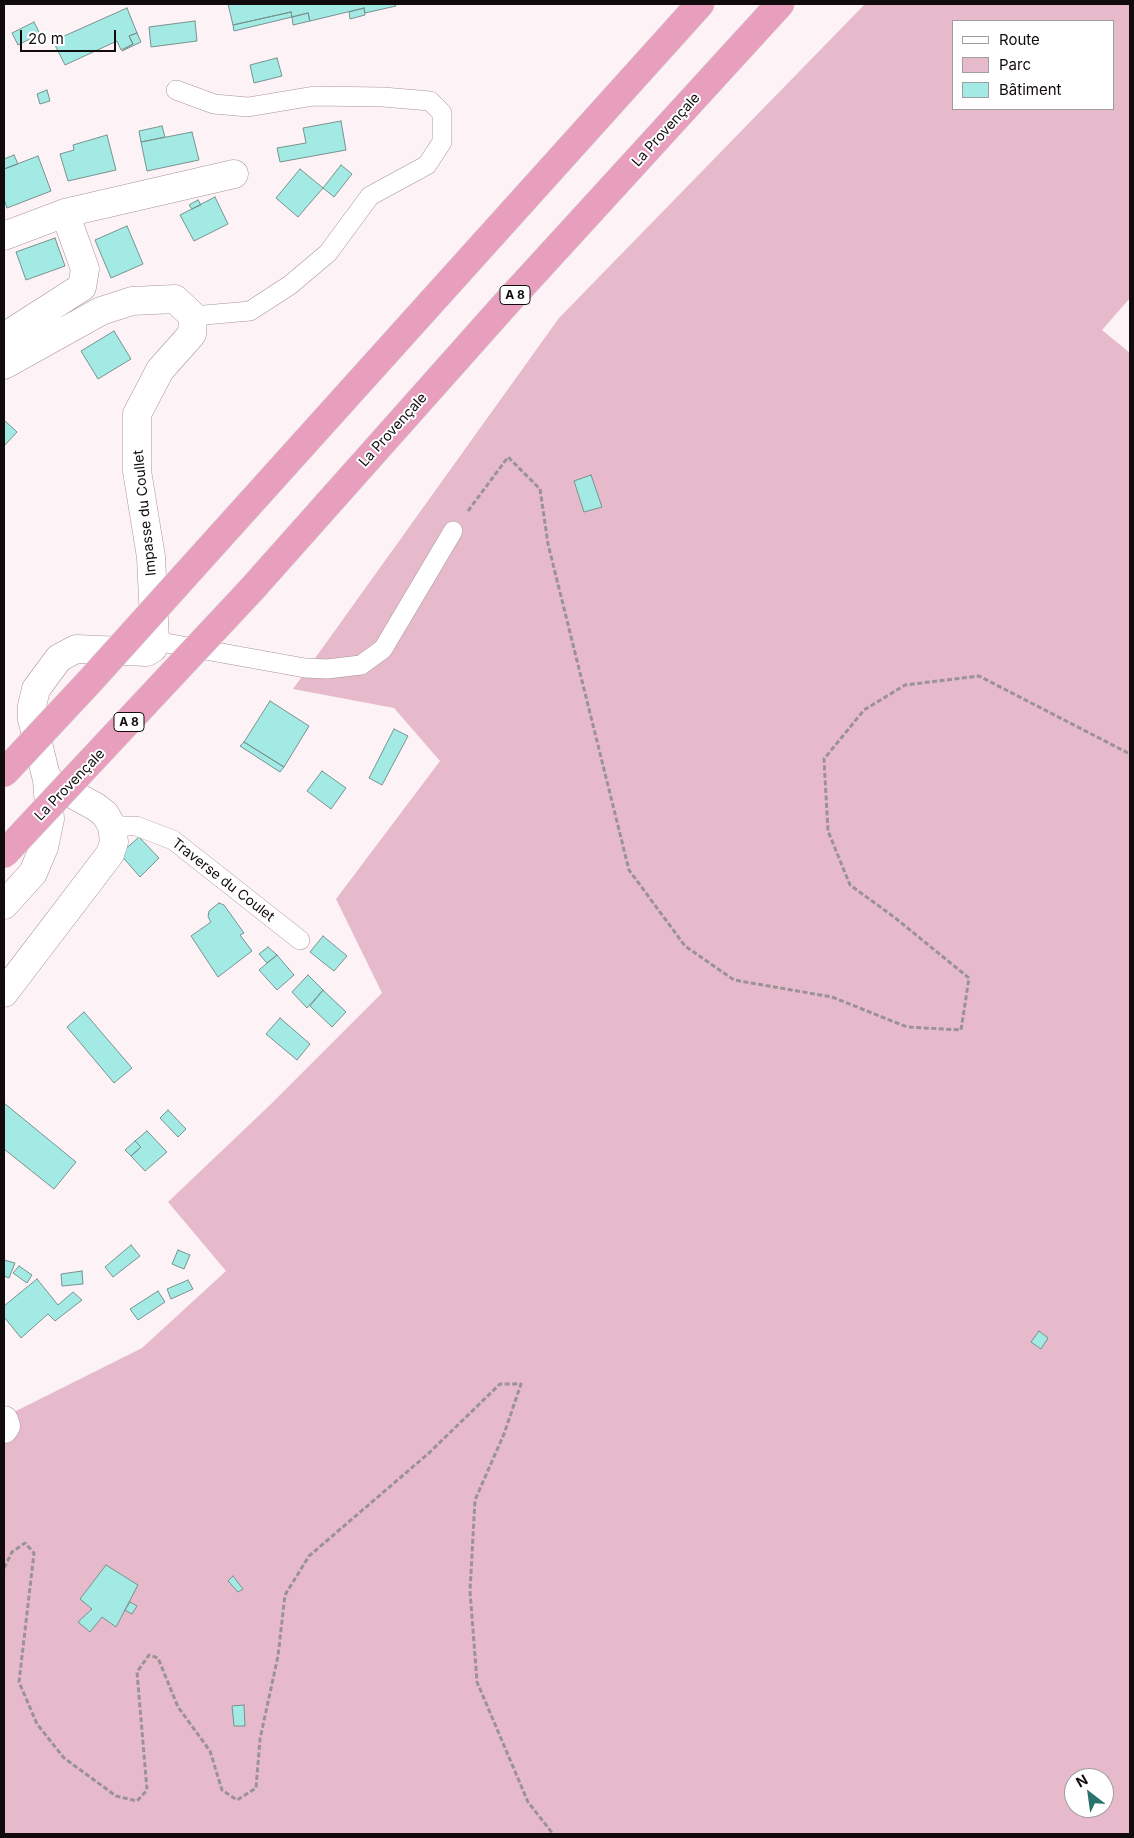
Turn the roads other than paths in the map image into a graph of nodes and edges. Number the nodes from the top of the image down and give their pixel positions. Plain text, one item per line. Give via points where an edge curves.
1 (700, 4) edge
2 (780, 4) edge
3 (176, 90) dead end
4 (234, 174) dead end
5 (65, 213) junction
6 (4, 236) edge
7 (192, 316) junction
8 (4, 337) edge
9 (4, 365) edge
10 (453, 531) road end
11 (155, 641) junction
12 (4, 772) edge
13 (48, 780) junction
14 (112, 826) junction
15 (4, 854) edge
16 (4, 905) edge
17 (300, 940) dead end
18 (4, 993) edge
19 (4, 1420) edge
20 (4, 1429) edge

1 - 12 highway, bridge via 90,681
2 - 15 highway, La Provençale / A 8, bridge via 502,308 252,589
3 - 7 lane via 214,104 248,107 314,96 383,97 430,102 442,114 442,142 427,164 370,196 328,253 290,285 250,311
4 - 5 street
5 - 6 street
5 - 8 street via 85,269 82,288
7 - 9 street via 176,298 132,301 101,311
7 - 11 street, Impasse du Coullet via 192,334 160,370 137,414 137,471 151,557
10 - 11 lane via 384,649 361,665 305,668
11 - 13 street via 147,652 76,649 59,658 48,669 36,689 32,719
13 - 14 street via 96,807
13 - 16 street via 50,819 44,847 33,872
14 - 17 lane, Traverse du Coulet via 136,826 173,840
14 - 18 street via 115,834 110,854
19 - 20 street

